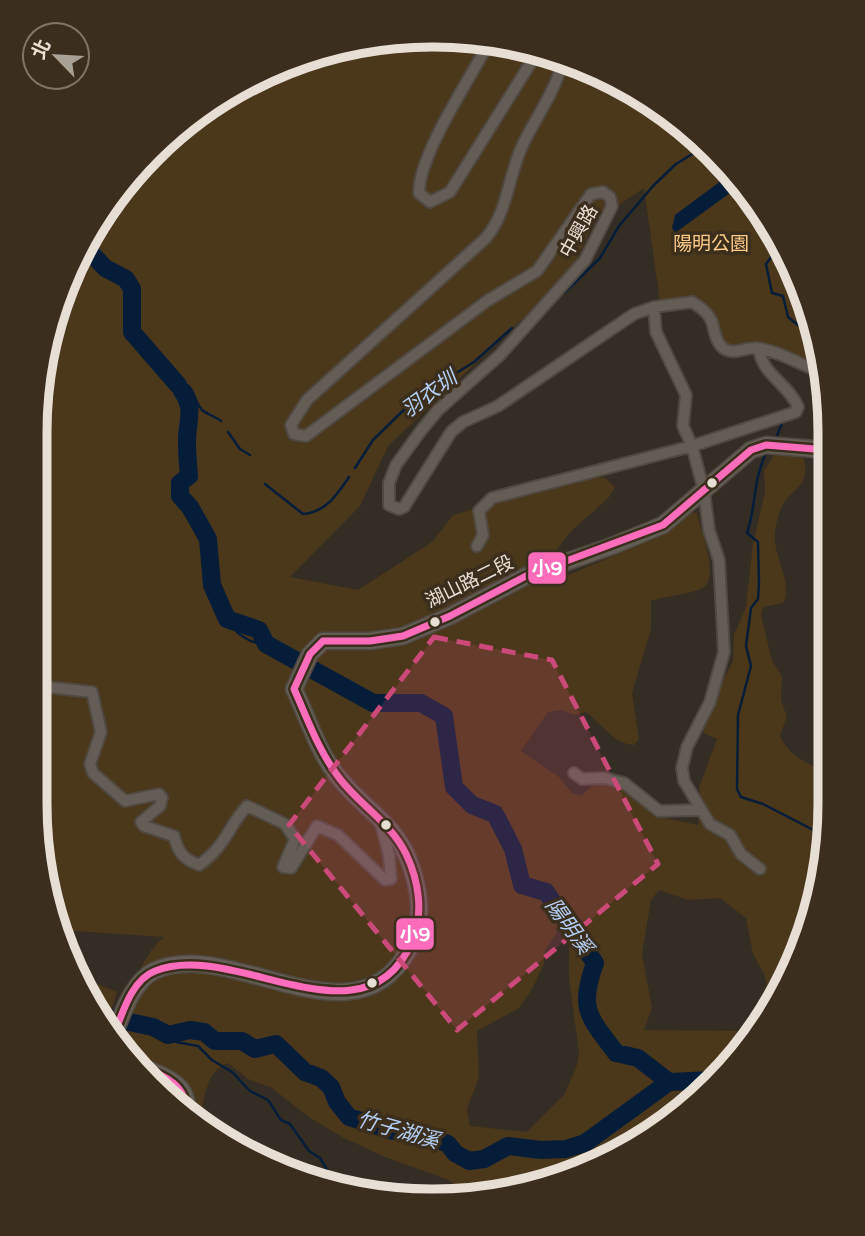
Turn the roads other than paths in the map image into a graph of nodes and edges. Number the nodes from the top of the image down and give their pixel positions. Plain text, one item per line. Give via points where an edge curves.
1 (484, 51) edge
2 (532, 60) edge
3 (560, 69) edge
4 (654, 307) junction
5 (759, 349) junction
6 (812, 369) edge
7 (692, 446) junction
8 (818, 449) edge
9 (704, 491) junction
10 (477, 546) dead end
11 (47, 687) edge
12 (574, 772) dead end
13 (699, 810) junction
14 (379, 815) junction
15 (760, 869) dead end
16 (118, 1026) edge
17 (158, 1074) edge
18 (185, 1099) edge

1 - 2 street via 431,149 419,183 419,194 430,202 450,192
3 - 4 street, 中興路 via 523,144 499,223 307,400 290,425 294,434 306,436 487,301 537,271 592,194 603,192 612,206 586,260 500,355 420,432 396,465 389,483 389,505 404,507 451,432 463,422 498,406 635,314
4 - 5 street, 中興路 via 692,302 709,315 719,345 734,352
4 - 7 street via 656,332 686,395 683,426
5 - 6 street, 中興路
5 - 7 street via 768,371 794,395 796,412
7 - 9 street
7 - 10 street via 492,498 480,511 483,535
8 - 9 street, 湖山路二段 via 766,445 751,450
9 - 13 street via 719,560 724,652 710,702 687,747 682,768
9 - 14 street, 湖山路二段 via 663,524 526,576 403,636 323,641 310,654 294,689 334,773
11 - 14 street via 92,692 101,732 90,764 93,774 125,801 159,794 160,806 141,822 174,836 185,860 198,864 211,856 247,806 285,824 295,839 283,867 291,868 317,826 338,835 385,880 391,879
12 - 13 street via 582,779 624,783 659,811
13 - 15 street via 710,824 730,835 741,854
14 - 16 street via 402,843 418,889 420,917 403,960 383,980 355,991 317,991 183,963 152,972 136,987
17 - 18 street via 180,1088

